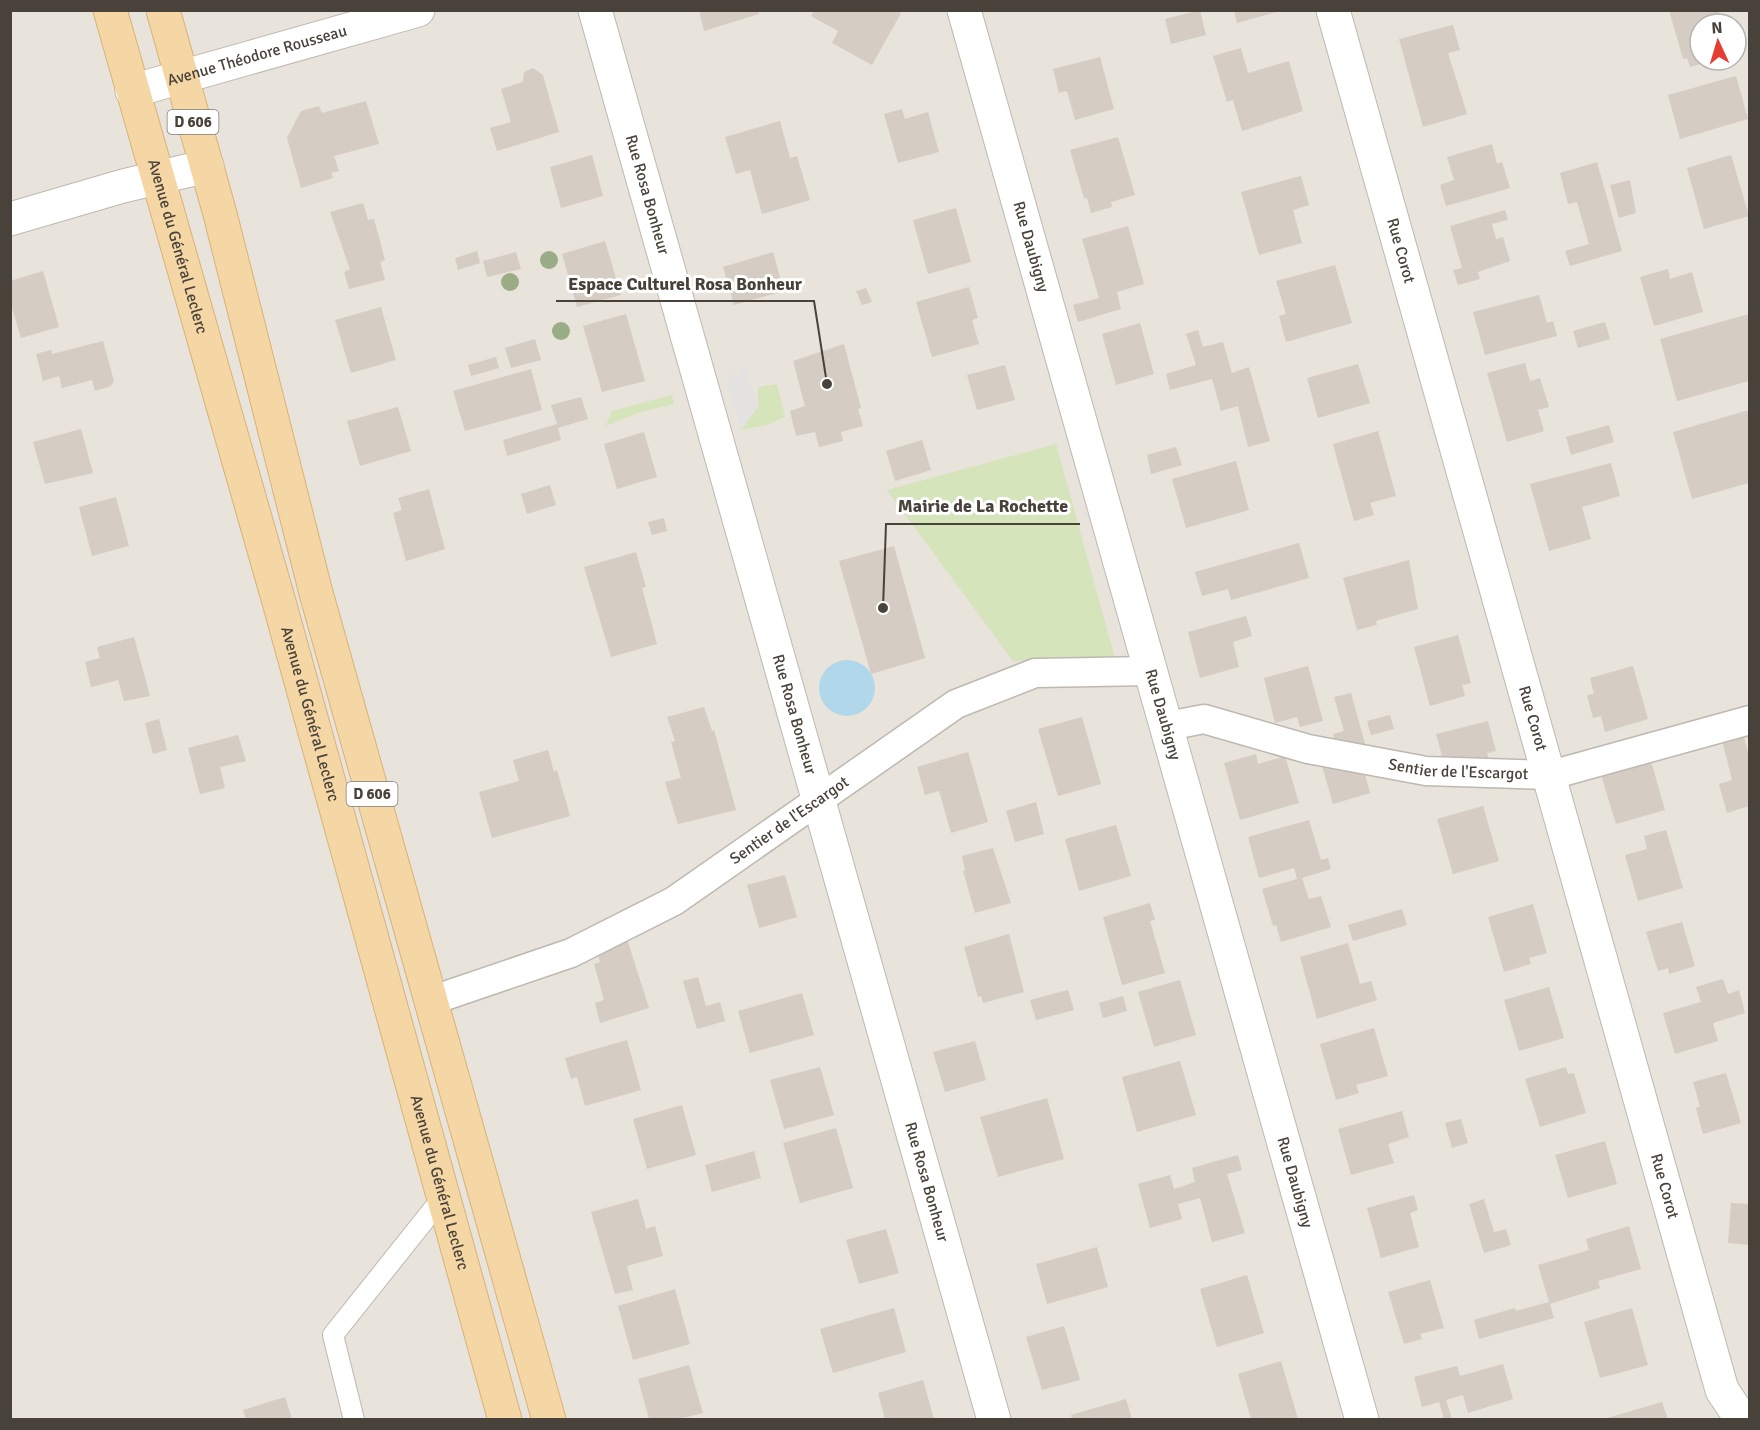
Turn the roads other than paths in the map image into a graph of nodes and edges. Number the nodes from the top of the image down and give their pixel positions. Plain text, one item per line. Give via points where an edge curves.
1 (110, 10) edge
2 (163, 10) edge
3 (418, 10) edge
4 (595, 10) edge
5 (964, 10) edge
6 (1333, 10) edge
7 (180, 77) junction
8 (132, 91) junction
9 (207, 166) junction
10 (156, 179) junction
11 (10, 219) edge
12 (1152, 671) junction
13 (1749, 720) edge
14 (1168, 726) junction
15 (1551, 775) junction
16 (818, 800) junction
17 (430, 1001) junction
18 (443, 1197) junction
19 (354, 1419) edge
20 (505, 1419) edge
21 (549, 1419) edge
22 (994, 1419) edge
23 (1362, 1419) edge
24 (1745, 1419) edge

1 - 8 main road, Avenue du Général Leclerc / D 606
2 - 7 main road, D 606
3 - 7 street, Avenue Théodore Rousseau
4 - 16 street, Rue Rosa Bonheur
5 - 12 street, Rue Daubigny
6 - 15 street, Rue Corot
7 - 8 street, Avenue Théodore Rousseau
7 - 9 main road, D 606
8 - 10 main road, Avenue du Général Leclerc / D 606
9 - 10 street
9 - 17 main road, D 606 via 316,593
10 - 11 street
10 - 18 main road, Avenue du Général Leclerc / D 606 via 279,602
12 - 14 street, Rue Daubigny
12 - 16 street, Sentier de l'Escargot via 1035,673 956,704
13 - 15 street, Sentier de l'Escargot
14 - 15 street, Sentier de l'Escargot via 1203,719 1308,749 1426,771
14 - 23 street, Rue Daubigny
15 - 24 street, Rue Corot via 1722,1390
16 - 17 street, Sentier de l'Escargot via 674,901 571,953
16 - 22 street, Rue Rosa Bonheur
17 - 21 main road, D 606
18 - 19 lane via 333,1335
18 - 20 main road, Avenue du Général Leclerc / D 606

